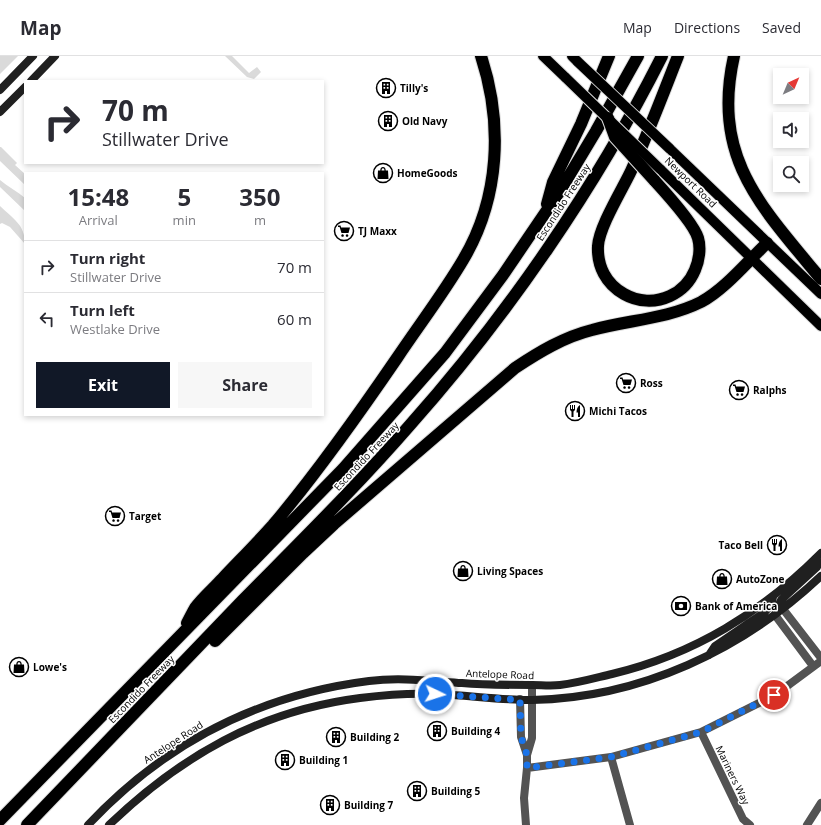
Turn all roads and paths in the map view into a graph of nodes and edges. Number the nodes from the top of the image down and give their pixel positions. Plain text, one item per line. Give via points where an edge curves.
1 (33, 56) edge
2 (55, 56) edge
3 (481, 56) edge
4 (543, 56) edge
5 (609, 56) edge
6 (638, 56) edge
7 (662, 56) edge
8 (678, 56) edge
9 (734, 56) edge
10 (575, 59) edge
11 (32, 80) edge
12 (24, 88) edge
13 (0, 90) edge
14 (0, 112) edge
15 (608, 118) joint
16 (657, 174) junction
17 (545, 214) junction
18 (767, 243) junction
19 (751, 258) junction
20 (821, 279) edge
21 (821, 294) edge
22 (821, 326) edge
23 (821, 554) edge
24 (821, 576) edge
25 (773, 597) junction
26 (783, 609) junction
27 (775, 615) junction
28 (181, 635) junction
29 (708, 656) junction
30 (186, 660) junction
31 (821, 660) edge
32 (813, 666) junction
33 (532, 685) junction
34 (520, 700) junction
35 (532, 700) junction
36 (701, 732) junction
37 (527, 755) junction
38 (611, 757) junction
39 (527, 768) junction
40 (821, 803) edge
41 (0, 820) edge
42 (27, 825) edge
43 (88, 825) edge
44 (109, 825) edge
45 (526, 825) edge
46 (630, 825) edge
47 (750, 825) edge
48 (807, 825) edge

1 - 13 main road
2 - 11 main road
3 - 28 highway via 494,107 495,154 486,206 472,244 330,455 266,533 195,608
4 - 15 main road, bridge
5 - 17 highway via 582,124 553,182
6 - 17 highway, Escondido Freeway
7 - 30 highway, Escondido Freeway via 612,147 559,232 474,349 360,481
8 - 16 highway via 631,171 598,241 599,260 607,280 617,290 643,301 662,299 681,289 690,280 699,256 697,233
9 - 20 highway via 729,77 728,105 731,133 739,164 762,206
10 - 18 main road, Newport Road, bridge
12 - 14 main road
15 - 16 highway, bridge via 615,138
16 - 19 main road, Newport Road
17 - 28 highway, Escondido Freeway via 445,353 343,469
18 - 19 highway
18 - 21 main road, Newport Road
19 - 22 main road, Newport Road
19 - 30 highway via 724,285 692,306 576,335 515,368 303,552 207,650
23 - 25 main road, Antelope Road
23 - 27 main road via 817,567 781,600
24 - 26 main road
25 - 29 main road via 765,612 715,646
25 - 33 main road, Antelope Road via 724,631 663,660 598,678 560,685
26 - 27 main road
26 - 31 street
27 - 29 main road
27 - 32 street
28 - 41 highway, Escondido Freeway
29 - 35 main road via 682,668 626,686 592,694
30 - 42 highway, Escondido Freeway
31 - 32 street
32 - 36 street via 774,695
33 - 35 street
33 - 43 main road, Antelope Road via 410,679 370,681 316,690 280,700 233,719 177,749 120,792
34 - 35 main road
34 - 37 street via 521,737
34 - 44 main road via 435,694 402,695 358,698 300,710 243,731 198,754 137,799
35 - 37 street via 532,738
36 - 38 street
36 - 47 street, Mariners Way via 743,819
37 - 39 street
38 - 39 street
38 - 46 street
39 - 45 street via 524,798
40 - 48 street

